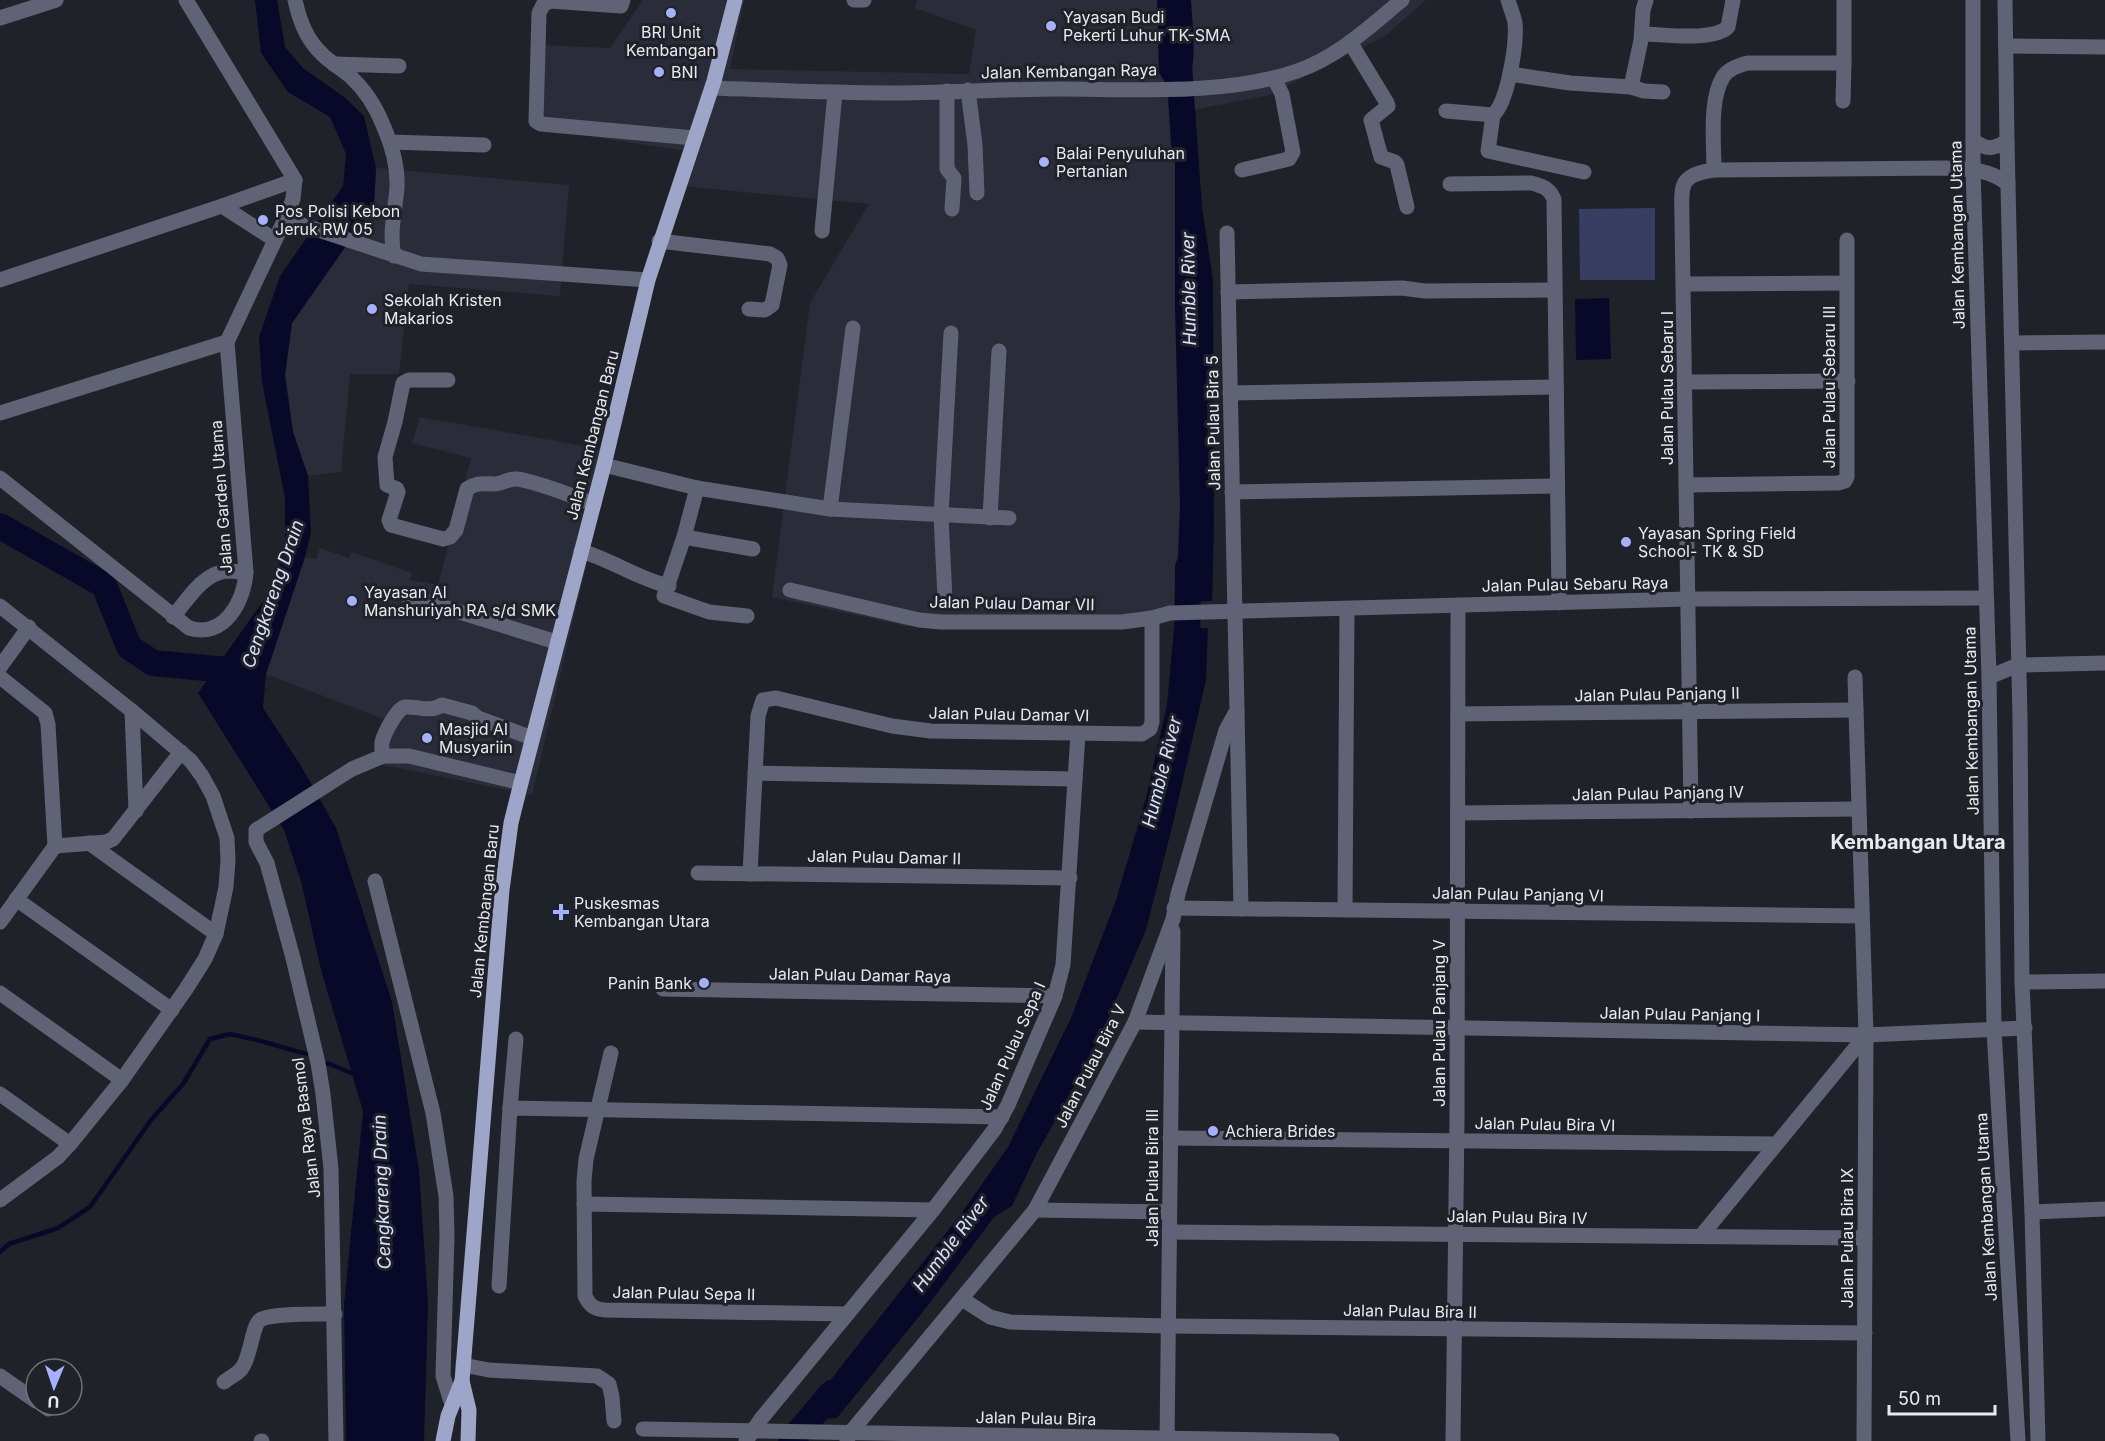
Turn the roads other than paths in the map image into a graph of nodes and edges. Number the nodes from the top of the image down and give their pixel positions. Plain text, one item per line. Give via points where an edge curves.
1 (56, 0) edge
2 (186, 0) edge
3 (295, 0) edge
4 (623, 0) edge
5 (735, 0) edge
6 (854, 0) edge
7 (864, 0) edge
8 (1402, 0) edge
9 (1508, 0) edge
10 (1646, 0) edge
11 (1733, 0) edge
12 (1845, 0) edge
13 (1973, 0) edge
14 (2005, 0) edge
15 (0, 18) edge
16 (1642, 34) junction
17 (1350, 42) junction
18 (2006, 46) junction
19 (2105, 47) edge
20 (1844, 63) junction
21 (334, 64) junction
22 (399, 66) dead end
23 (1510, 74) junction
24 (1274, 78) junction
25 (1631, 87) junction
26 (712, 88) junction
27 (968, 90) junction
28 (947, 91) junction
29 (1663, 92) dead end
30 (835, 93) junction
31 (1843, 101) dead end
32 (1446, 111) dead end
33 (1493, 115) junction
34 (694, 138) junction
35 (1973, 140) junction
36 (2007, 141) junction
37 (390, 142) junction
38 (484, 145) dead end
39 (1714, 166) junction
40 (1973, 169) junction
41 (1242, 170) dead end
42 (1584, 172) dead end
43 (295, 180) junction
44 (1450, 184) dead end
45 (2008, 184) junction
46 (977, 193) dead end
47 (222, 206) junction
48 (1407, 207) dead end
49 (952, 209) dead end
50 (285, 219) junction
51 (822, 231) dead end
52 (1227, 233) dead end
53 (275, 240) junction
54 (1847, 240) dead end
55 (660, 241) junction
56 (394, 256) junction
57 (0, 280) edge
58 (648, 280) junction
59 (1847, 283) junction
60 (1684, 284) junction
61 (1555, 290) junction
62 (1228, 292) junction
63 (749, 309) dead end
64 (853, 328) dead end
65 (951, 333) dead end
66 (227, 342) junction
67 (2105, 342) edge
68 (2012, 343) junction
69 (999, 351) dead end
70 (448, 380) dead end
71 (1848, 381) junction
72 (1685, 382) junction
73 (1556, 387) junction
74 (1230, 393) junction
75 (0, 413) edge
76 (604, 465) junction
77 (0, 478) edge
78 (1686, 484) junction
79 (1556, 486) junction
80 (697, 488) junction
81 (1232, 492) junction
82 (594, 504) junction
83 (830, 509) junction
84 (942, 516) junction
85 (990, 518) junction
86 (1009, 519) dead end
87 (684, 537) junction
88 (753, 549) dead end
89 (581, 551) junction
90 (246, 572) junction
91 (669, 586) junction
92 (790, 590) dead end
93 (408, 596) dead end
94 (1986, 598) junction
95 (945, 599) dead end
96 (1687, 599) junction
97 (1559, 603) junction
98 (1458, 604) junction
99 (0, 606) edge
100 (1347, 609) junction
101 (1229, 612) junction
102 (1162, 615) junction
103 (747, 616) dead end
104 (173, 617) junction
105 (29, 627) junction
106 (556, 642) junction
107 (1988, 654) junction
108 (2105, 663) edge
109 (2018, 665) junction
110 (0, 667) edge
111 (0, 677) edge
112 (1855, 677) dead end
113 (1989, 677) junction
114 (1237, 710) junction
115 (1856, 710) junction
116 (132, 711) junction
117 (1689, 712) junction
118 (1458, 714) junction
119 (1078, 734) junction
120 (532, 738) junction
121 (181, 752) junction
122 (383, 756) junction
123 (755, 772) junction
124 (1075, 779) junction
125 (521, 783) junction
126 (1859, 809) junction
127 (136, 811) junction
128 (1691, 811) junction
129 (1458, 813) junction
130 (89, 843) junction
131 (55, 846) junction
132 (698, 873) dead end
133 (750, 874) junction
134 (1070, 878) junction
135 (375, 881) dead end
136 (16, 899) junction
137 (1241, 909) junction
138 (1345, 910) junction
139 (1457, 912) junction
140 (1174, 914) junction
141 (1862, 916) junction
142 (0, 922) edge
143 (216, 934) junction
144 (2105, 981) edge
145 (2022, 982) junction
146 (663, 989) dead end
147 (0, 993) edge
148 (1055, 996) junction
149 (172, 1010) junction
150 (1135, 1022) junction
151 (1171, 1023) junction
152 (1457, 1028) junction
153 (2025, 1028) junction
154 (1994, 1030) junction
155 (1866, 1035) junction
156 (516, 1038) dead end
157 (611, 1053) dead end
158 (122, 1080) junction
159 (0, 1094) edge
160 (510, 1108) junction
161 (597, 1110) junction
162 (1002, 1117) junction
163 (1170, 1138) junction
164 (1456, 1141) junction
165 (70, 1144) junction
166 (1775, 1144) junction
167 (0, 1200) edge
168 (584, 1204) junction
169 (2105, 1209) edge
170 (933, 1210) junction
171 (1035, 1210) junction
172 (1169, 1212) junction
173 (2032, 1212) junction
174 (1169, 1232) junction
175 (1455, 1234) junction
176 (1701, 1236) junction
177 (1865, 1238) junction
178 (500, 1286) dead end
179 (962, 1299) junction
180 (335, 1314) junction
181 (846, 1314) junction
182 (1168, 1326) junction
183 (1454, 1329) junction
184 (1865, 1333) junction
185 (463, 1365) junction
186 (0, 1376) edge
187 (462, 1381) junction
188 (224, 1382) dead end
189 (24, 1393) edge
190 (452, 1405) junction
191 (614, 1421) dead end
192 (643, 1429) dead end
193 (754, 1435) edge
194 (826, 1437) edge
195 (848, 1437) edge
196 (1167, 1440) edge
197 (336, 1441) edge
198 (443, 1441) edge
199 (468, 1441) edge
200 (1332, 1441) edge
201 (1453, 1441) edge
202 (1864, 1441) edge
203 (2018, 1441) edge
204 (2038, 1441) edge

1 - 15 street
2 - 43 street
3 - 21 street via 309,39
4 - 34 street via 621,6 550,1 543,5 539,13 536,121
5 - 26 main road, Jalan Kembangan Baru
6 - 7 street
8 - 17 street, Jalan Kembangan Raya
9 - 23 street via 1515,23
10 - 16 street
11 - 16 street via 1728,27 1719,34
12 - 20 street
13 - 35 street, Jalan Kembangan Utama
14 - 18 street
16 - 25 street
17 - 24 street, Jalan Kembangan Raya via 1326,59
17 - 48 street via 1387,103 1385,111 1372,118 1372,124 1382,157 1397,165
18 - 19 street
18 - 36 street
20 - 31 street
20 - 39 street via 1747,63 1733,68 1723,76 1714,110
21 - 22 street
21 - 37 street via 364,92
23 - 25 street
23 - 33 street via 1503,102
24 - 27 street, Jalan Kembangan Raya via 1151,89
24 - 41 street via 1282,94 1292,156
25 - 29 street
26 - 30 street, Jalan Kembangan Raya
26 - 34 main road, Jalan Kembangan Baru
27 - 28 street, Jalan Kembangan Raya
27 - 46 street
28 - 30 street, Jalan Kembangan Raya
28 - 49 street via 947,169 954,178
30 - 51 street
32 - 33 street
33 - 42 street via 1488,151
34 - 55 main road, Jalan Kembangan Baru
35 - 36 street via 1990,149
35 - 40 street, Jalan Kembangan Utama
36 - 45 street
37 - 38 street
37 - 56 street via 397,186 391,237
39 - 40 street
39 - 60 street, Jalan Pulau Sebaru I via 1688,177 1683,184
40 - 45 street via 1998,176
40 - 94 street, Jalan Kembangan Utama
43 - 47 street
43 - 50 street, Jalan Garden Utama
44 - 61 street via 1531,183 1551,191 1555,211
45 - 68 street
47 - 53 street
47 - 57 street
50 - 53 street, Jalan Garden Utama
50 - 56 street
52 - 62 street, Jalan Pulau Bira 5
53 - 66 street, Jalan Garden Utama
54 - 59 street, Jalan Pulau Sebaru III
55 - 58 main road, Jalan Kembangan Baru
55 - 63 street via 777,258 780,265 772,305 765,310
56 - 58 street via 436,267
58 - 76 main road, Jalan Kembangan Baru
59 - 60 street
59 - 71 street, Jalan Pulau Sebaru III
60 - 72 street, Jalan Pulau Sebaru I
61 - 62 street
61 - 73 street
62 - 74 street, Jalan Pulau Bira 5
64 - 83 street
65 - 84 street
66 - 75 street
66 - 90 street, Jalan Garden Utama
67 - 68 street
68 - 109 street
69 - 85 street
70 - 82 street via 402,383 384,457 387,485 398,492 391,525 450,537 456,530 467,489 516,479
71 - 72 street
71 - 78 street, Jalan Pulau Sebaru III via 1845,481
72 - 78 street, Jalan Pulau Sebaru I
73 - 74 street
73 - 79 street
74 - 81 street, Jalan Pulau Bira 5
76 - 80 street
76 - 82 main road, Jalan Kembangan Baru
77 - 104 street, Jalan Garden Utama
78 - 96 street, Jalan Pulau Sebaru I
79 - 81 street
79 - 97 street
80 - 83 street
80 - 87 street
81 - 101 street, Jalan Pulau Bira 5
82 - 89 main road, Jalan Kembangan Baru
83 - 84 street
84 - 85 street
84 - 95 street
85 - 86 street
87 - 88 street
87 - 91 street
89 - 91 street via 650,582
89 - 106 main road, Jalan Kembangan Baru
90 - 104 street via 226,572 208,579
90 - 104 street, Jalan Garden Utama via 241,598 228,618 214,628 195,630
91 - 103 street via 664,596 709,612
92 - 102 street, Jalan Pulau Damar VII via 941,622 1122,622
93 - 106 street
94 - 96 street, Jalan Pulau Sebaru Raya
94 - 107 street, Jalan Kembangan Utama
96 - 97 street, Jalan Pulau Sebaru Raya
96 - 117 street, Jalan Pulau Sebaru I
97 - 98 street, Jalan Pulau Sebaru Raya
98 - 100 street, Jalan Pulau Sebaru Raya
98 - 118 street, Jalan Pulau Panjang V
99 - 105 street
100 - 101 street, Jalan Pulau Sebaru Raya
100 - 138 street
101 - 102 street, Jalan Pulau Sebaru Raya
101 - 114 street, Jalan Pulau Bira V
102 - 119 street, Jalan Pulau Damar VI via 1150,729 1142,734
105 - 110 street
105 - 116 street
106 - 120 main road, Jalan Kembangan Baru
107 - 109 street
107 - 113 street, Jalan Kembangan Utama
108 - 109 street
109 - 113 street
109 - 145 street
111 - 131 street via 45,713
112 - 115 street
113 - 154 street, Jalan Kembangan Utama
114 - 137 street
114 - 140 street, Jalan Pulau Bira V via 1226,730
115 - 117 street, Jalan Pulau Panjang II
115 - 126 street
116 - 121 street
116 - 127 street
117 - 118 street, Jalan Pulau Panjang II
117 - 128 street, Jalan Pulau Sebaru I
118 - 129 street, Jalan Pulau Panjang V
119 - 123 street, Jalan Pulau Damar VI via 931,731 892,726 776,698 761,704
119 - 124 street, Jalan Pulau Sepa I
120 - 122 street via 472,713 441,705 435,709 405,707 396,713 383,739
120 - 125 main road, Jalan Kembangan Baru
121 - 127 street
121 - 143 street via 213,796 227,838 226,887
122 - 125 street via 409,756
122 - 180 street, Jalan Raya Basmol via 352,769 256,830 256,842 267,863 317,1060 332,1169
123 - 124 street
123 - 133 street
124 - 134 street, Jalan Pulau Sepa I
125 - 185 main road, Jalan Kembangan Baru via 502,890
126 - 128 street, Jalan Pulau Panjang IV
126 - 141 street
127 - 130 street via 113,839
128 - 129 street, Jalan Pulau Panjang IV
129 - 139 street, Jalan Pulau Panjang V
130 - 131 street
130 - 143 street
131 - 136 street
132 - 133 street, Jalan Pulau Damar II
133 - 134 street, Jalan Pulau Damar II
134 - 148 street, Jalan Pulau Sepa I via 1063,966
135 - 190 street via 434,1113 447,1236 443,1376
136 - 142 street
136 - 149 street
137 - 138 street, Jalan Pulau Panjang VI
137 - 140 street, Jalan Pulau Panjang VI
138 - 139 street, Jalan Pulau Panjang VI
139 - 141 street, Jalan Pulau Panjang VI
139 - 152 street, Jalan Pulau Panjang V
140 - 150 street, Jalan Pulau Bira V
140 - 151 street, Jalan Pulau Bira III
141 - 155 street
143 - 149 street via 205,959
144 - 145 street
145 - 153 street
146 - 148 street, Jalan Pulau Damar Raya
147 - 158 street
148 - 162 street, Jalan Pulau Sepa I
149 - 158 street
150 - 151 street, Jalan Pulau Panjang I
150 - 171 street, Jalan Pulau Bira V
151 - 152 street, Jalan Pulau Panjang I
151 - 163 street, Jalan Pulau Bira III
152 - 155 street, Jalan Pulau Panjang I
152 - 164 street, Jalan Pulau Panjang V
153 - 154 street, Jalan Pulau Panjang I
153 - 173 street
154 - 155 street, Jalan Pulau Panjang I
154 - 203 street, Jalan Kembangan Utama
155 - 166 street
155 - 177 street, Jalan Pulau Bira IX
156 - 160 street
157 - 161 street, Jalan Pulau Sepa II
158 - 165 street
159 - 165 street
160 - 161 street
160 - 178 street
161 - 162 street
161 - 168 street, Jalan Pulau Sepa II via 586,1159
162 - 170 street, Jalan Pulau Sepa I
163 - 164 street, Jalan Pulau Bira VI
163 - 172 street, Jalan Pulau Bira III
164 - 166 street, Jalan Pulau Bira VI
164 - 175 street, Jalan Pulau Panjang V
165 - 167 street
166 - 176 street
168 - 170 street
168 - 181 street, Jalan Pulau Sepa II via 585,1296 596,1309
169 - 173 street
170 - 181 street, Jalan Pulau Sepa I
171 - 172 street
171 - 179 street, Jalan Pulau Bira V
172 - 174 street, Jalan Pulau Bira III
173 - 204 street
174 - 175 street, Jalan Pulau Bira IV
174 - 182 street, Jalan Pulau Bira III
175 - 176 street, Jalan Pulau Bira IV
175 - 183 street, Jalan Pulau Panjang V
176 - 177 street, Jalan Pulau Bira IV
177 - 184 street, Jalan Pulau Bira IX
179 - 182 street, Jalan Pulau Bira II via 990,1317 1010,1322
179 - 195 street, Jalan Pulau Bira V
180 - 188 street via 261,1319 243,1368
180 - 197 street, Jalan Raya Basmol
181 - 193 street, Jalan Pulau Sepa I
182 - 183 street, Jalan Pulau Bira II
182 - 196 street, Jalan Pulau Bira III
183 - 184 street, Jalan Pulau Bira II
183 - 201 street, Jalan Pulau Panjang V
184 - 202 street, Jalan Pulau Bira IX
185 - 187 main road, Jalan Kembangan Baru
185 - 191 street via 597,1376 609,1384
186 - 189 street
187 - 190 main road, Jalan Kembangan Baru
187 - 199 main road, Jalan Kembangan Baru via 469,1410
190 - 198 main road, Jalan Kembangan Baru
192 - 193 street, Jalan Pulau Bira
193 - 194 street, Jalan Pulau Bira via 804,1433
194 - 195 street, Jalan Pulau Bira
195 - 196 street, Jalan Pulau Bira
196 - 200 street, Jalan Pulau Bira

